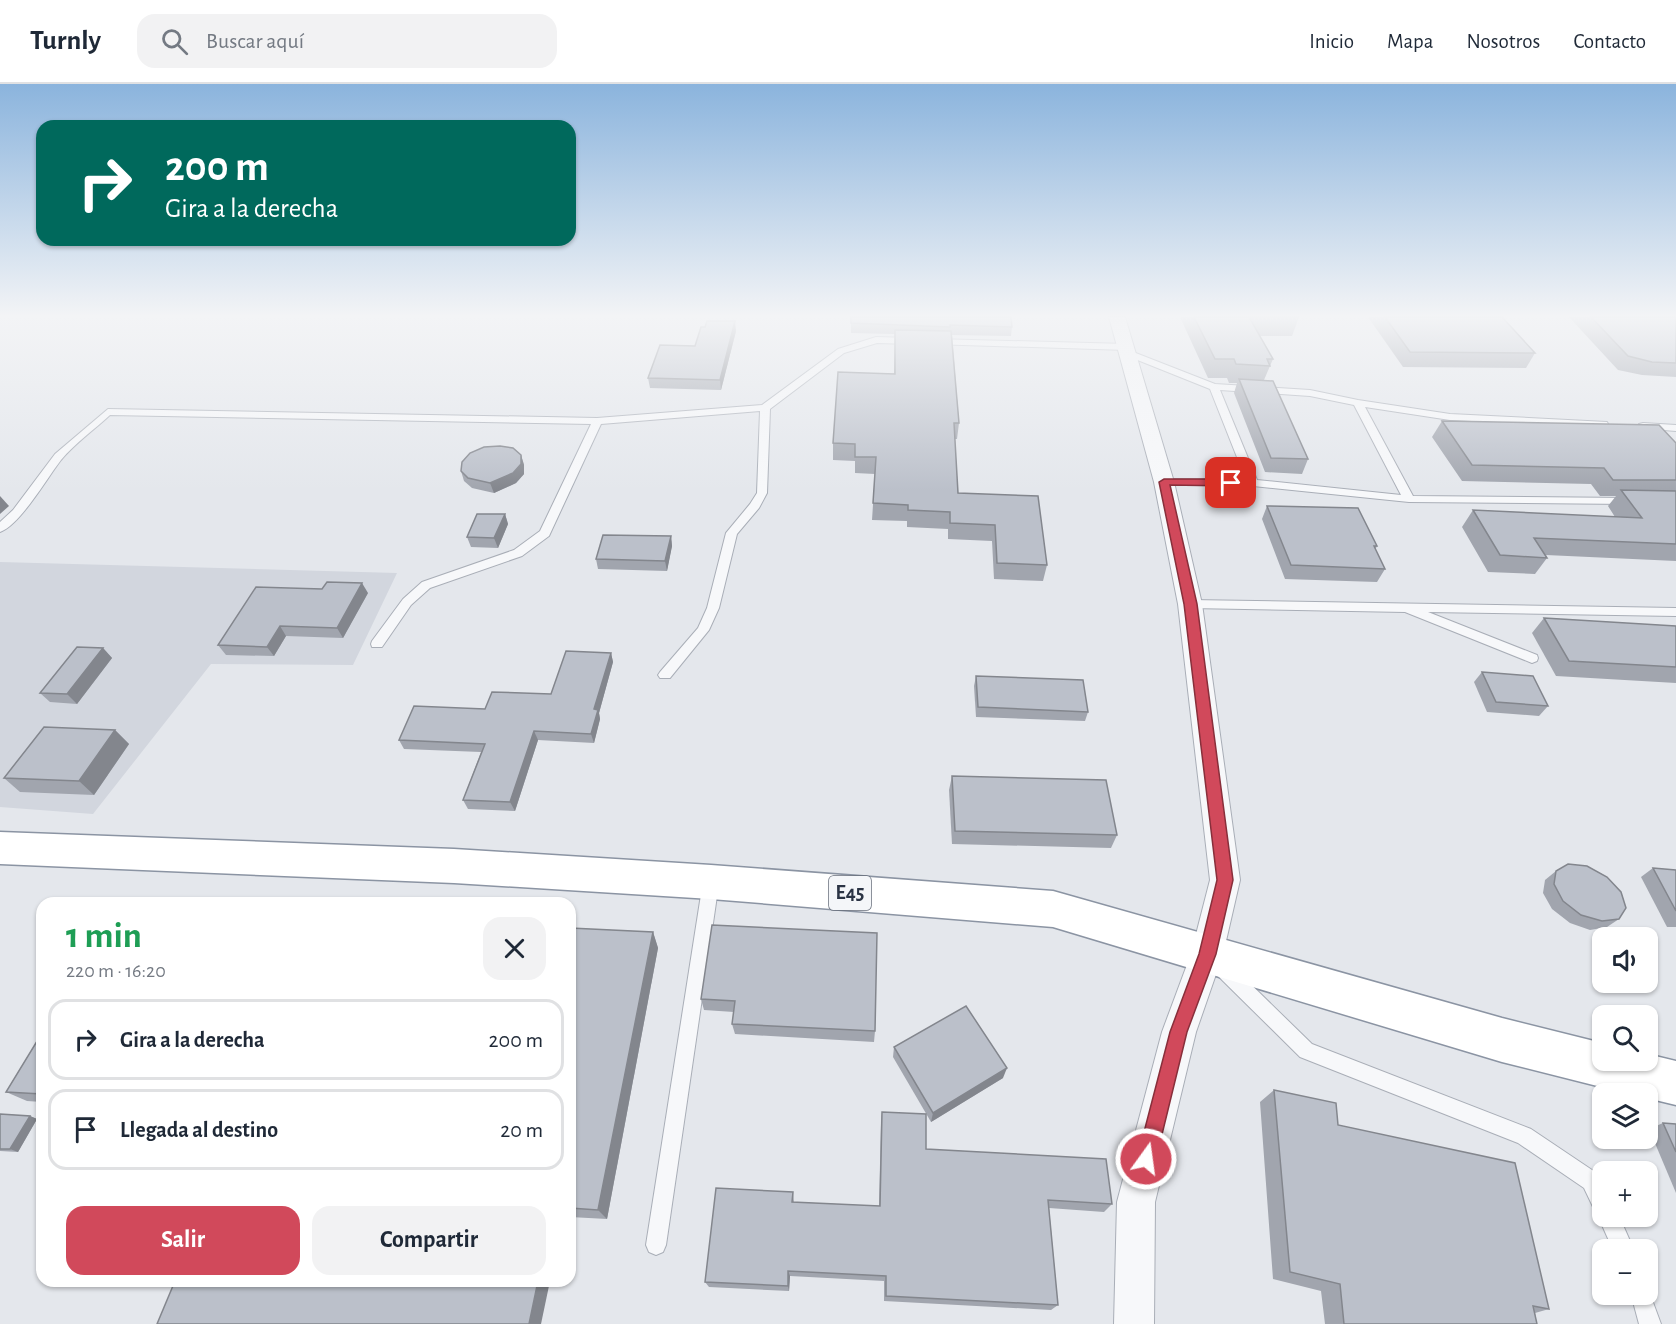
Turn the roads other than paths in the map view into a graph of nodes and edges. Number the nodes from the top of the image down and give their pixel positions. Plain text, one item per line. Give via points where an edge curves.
1 (807, 375) edge
2 (1134, 375) edge
3 (1185, 375) edge
4 (1214, 387) junction
5 (1358, 403) junction
6 (765, 408) junction
7 (597, 421) junction
8 (1617, 425) edge
9 (1629, 426) edge
10 (1676, 428) edge
11 (1164, 482) junction
12 (1253, 483) junction
13 (1409, 499) junction
14 (1641, 501) edge
15 (0, 528) edge
16 (1190, 604) junction
17 (1400, 606) junction
18 (1676, 612) edge
19 (377, 644) dead end
20 (1532, 658) dead end
21 (665, 675) dead end
22 (0, 848) edge
23 (711, 882) junction
24 (1207, 954) junction
25 (1676, 1083) edge
26 (1592, 1183) edge
27 (656, 1245) dead end
28 (1644, 1305) edge
29 (1134, 1324) edge
30 (1650, 1324) edge

1 - 6 lane
2 - 11 street
3 - 4 lane
4 - 5 lane via 1311,393
4 - 12 lane
5 - 8 lane via 1450,417
5 - 13 lane
6 - 7 lane
6 - 21 lane via 762,493 732,533 713,608 703,630
7 - 15 lane via 108,412 59,456 17,512
7 - 19 lane via 545,533 518,553 426,585 407,602
9 - 10 lane
11 - 12 lane
11 - 16 street
12 - 13 lane
13 - 14 lane
16 - 17 lane
16 - 24 street via 1225,880
17 - 18 lane
17 - 20 lane
22 - 23 highway, E45 via 454,866
23 - 24 highway, E45 via 1053,909
23 - 27 lane
24 - 25 highway, E45 via 1502,1040
24 - 26 lane via 1306,1051 1524,1136
24 - 29 street via 1179,1032 1136,1202
28 - 30 lane

